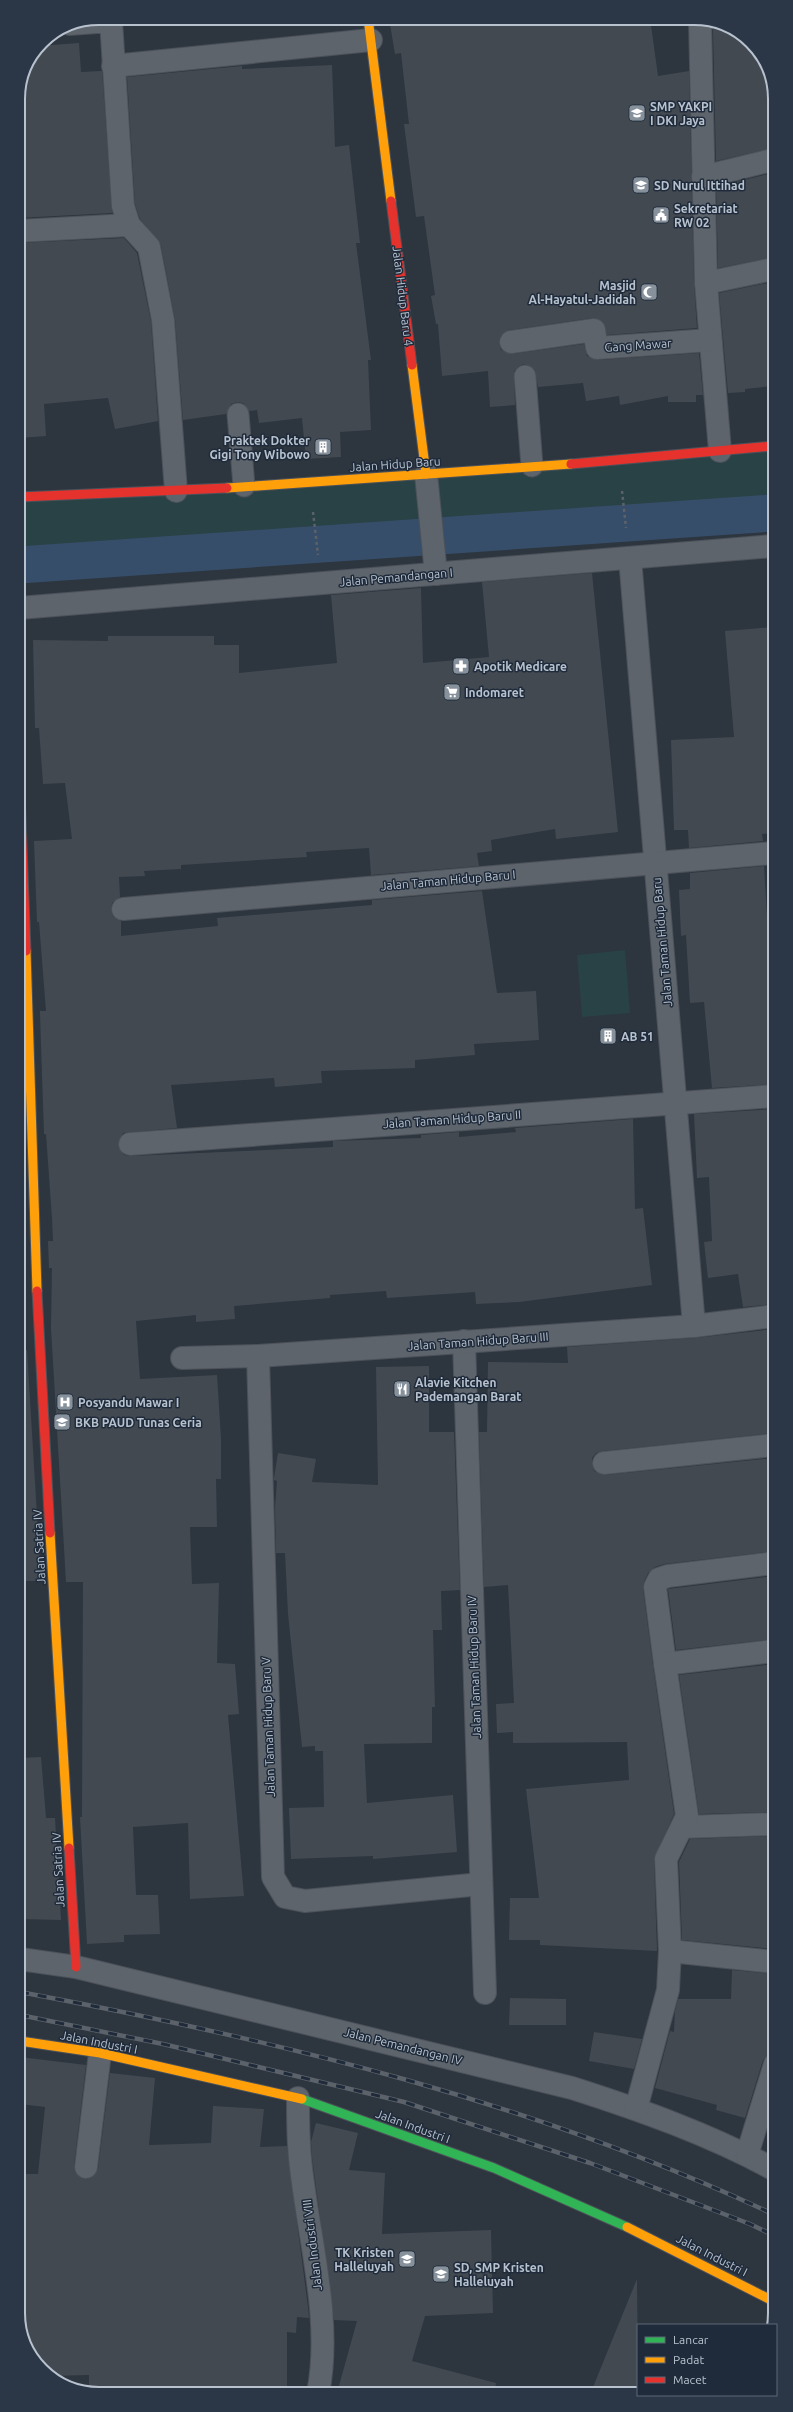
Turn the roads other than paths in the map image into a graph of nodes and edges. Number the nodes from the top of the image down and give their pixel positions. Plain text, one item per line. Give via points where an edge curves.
1 (111, 25) edge
2 (369, 25) edge
3 (700, 25) edge
4 (371, 40) junction
5 (113, 66) junction
6 (768, 161) edge
7 (702, 177) junction
8 (129, 225) junction
9 (25, 231) edge
10 (768, 270) edge
11 (706, 283) junction
12 (710, 340) junction
13 (511, 342) dead end
14 (524, 376) dead end
15 (238, 414) dead end
16 (768, 446) edge
17 (720, 451) junction
18 (532, 466) junction
19 (426, 474) junction
20 (244, 486) junction
21 (176, 491) junction
22 (25, 497) edge
23 (768, 546) edge
24 (630, 558) junction
25 (434, 563) junction
26 (25, 607) edge
27 (768, 853) edge
28 (655, 862) junction
29 (123, 909) dead end
30 (25, 937) edge
31 (768, 1096) edge
32 (675, 1102) junction
33 (130, 1144) dead end
34 (768, 1317) edge
35 (694, 1326) junction
36 (464, 1342) junction
37 (258, 1356) junction
38 (182, 1358) dead end
39 (768, 1446) edge
40 (604, 1463) dead end
41 (768, 1564) edge
42 (768, 1652) edge
43 (665, 1664) junction
44 (768, 1824) edge
45 (683, 1827) junction
46 (481, 1884) junction
47 (670, 1951) junction
48 (25, 1960) edge
49 (768, 1961) edge
50 (76, 1967) junction
51 (485, 1993) dead end
52 (25, 2042) edge
53 (100, 2053) junction
54 (768, 2087) edge
55 (298, 2098) junction
56 (636, 2109) junction
57 (747, 2155) junction
58 (768, 2166) edge
59 (86, 2167) dead end
60 (768, 2298) edge
61 (319, 2387) edge

1 - 5 street
2 - 4 street, Jalan Hidup Baru 4
3 - 7 street
4 - 5 street
4 - 19 street, Jalan Hidup Baru 4
5 - 8 street via 123,206
6 - 7 street
7 - 11 street
8 - 9 street
8 - 21 street via 148,247 163,320
10 - 11 street
11 - 12 street
12 - 13 street, Gang Mawar via 597,348 594,330
12 - 17 street
14 - 18 lane
15 - 20 lane
16 - 17 street, Jalan Hidup Baru
17 - 18 street, Jalan Hidup Baru via 620,461
18 - 19 street, Jalan Hidup Baru
19 - 20 street, Jalan Hidup Baru
19 - 25 street, Jalan Hidup Baru 4
20 - 21 street, Jalan Hidup Baru
21 - 22 street, Jalan Hidup Baru
23 - 24 street, Jalan Pemandangan I
24 - 25 street, Jalan Pemandangan I
24 - 28 street, Jalan Taman Hidup Baru
25 - 26 street, Jalan Pemandangan I
27 - 28 street, Jalan Taman Hidup Baru I
28 - 29 street, Jalan Taman Hidup Baru I
28 - 32 street, Jalan Taman Hidup Baru
30 - 50 street, Jalan Satria IV via 39,1337
31 - 32 street, Jalan Taman Hidup Baru II
32 - 33 street, Jalan Taman Hidup Baru II
32 - 35 street, Jalan Taman Hidup Baru
34 - 35 street, Jalan Taman Hidup Baru III
35 - 36 street, Jalan Taman Hidup Baru III
36 - 37 street, Jalan Taman Hidup Baru III
36 - 46 street, Jalan Taman Hidup Baru IV
37 - 38 street, Jalan Taman Hidup Baru III
37 - 46 street, Jalan Taman Hidup Baru V via 272,1877 285,1897 305,1901
39 - 40 street
41 - 43 street via 659,1579 655,1587
42 - 43 street
43 - 45 street via 687,1816
44 - 45 street
45 - 47 street via 666,1859
46 - 51 street, Jalan Taman Hidup Baru IV
47 - 49 street
47 - 56 street via 668,1990
48 - 50 street, Jalan Pemandangan IV
50 - 56 street, Jalan Pemandangan IV via 533,2078
52 - 53 street, Jalan Industri I
53 - 55 street, Jalan Industri I
53 - 59 street
54 - 57 street
55 - 60 street, Jalan Industri I via 494,2168 650,2237
55 - 61 street, Jalan Industri VIII via 300,2158 320,2316 322,2372
56 - 57 street, Jalan Pemandangan IV
57 - 58 street, Jalan Pemandangan IV

